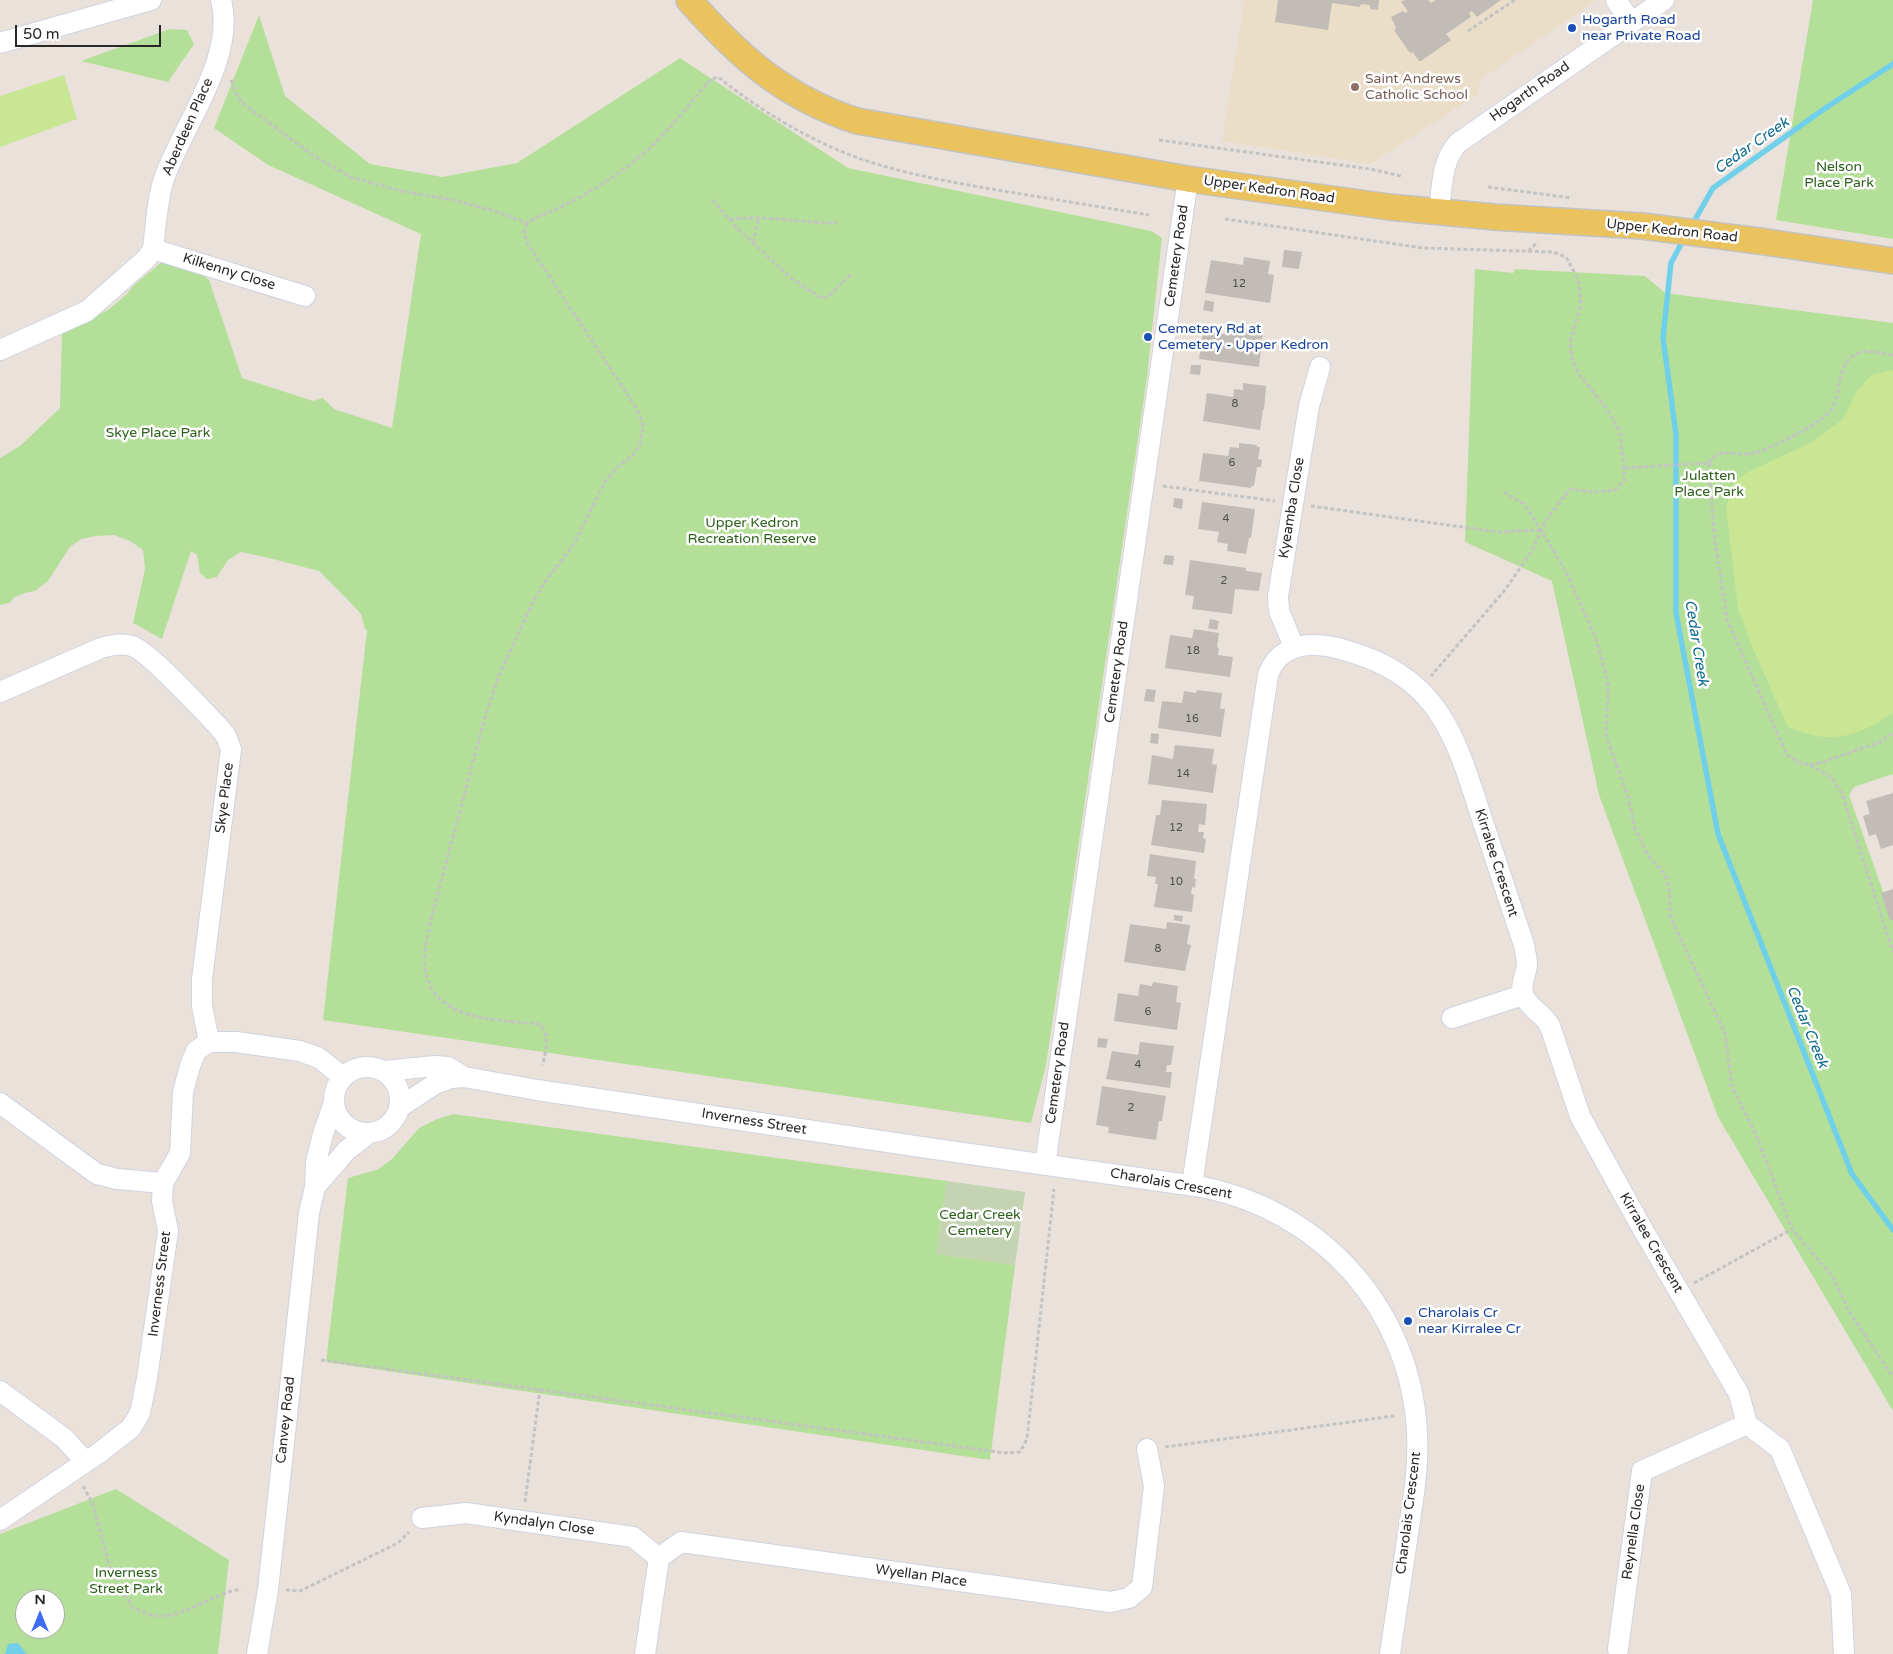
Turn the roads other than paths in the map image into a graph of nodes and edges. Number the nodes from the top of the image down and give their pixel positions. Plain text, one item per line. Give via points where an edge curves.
1 (151, 0) edge
2 (221, 0) edge
3 (689, 0) edge
4 (1616, 0) edge
5 (1664, 0) edge
6 (1631, 22) junction
7 (0, 43) edge
8 (1188, 179) junction
9 (1439, 212) junction
10 (153, 249) junction
11 (1893, 261) edge
12 (305, 296) dead end
13 (0, 350) edge
14 (1320, 367) dead end
15 (1294, 647) junction
16 (0, 692) edge
17 (1523, 995) junction
18 (1452, 1018) dead end
19 (209, 1042) junction
20 (384, 1071) junction
21 (343, 1077) junction
22 (464, 1077) junction
23 (0, 1103) edge
24 (334, 1105) junction
25 (400, 1107) junction
26 (369, 1133) junction
27 (1045, 1165) junction
28 (163, 1184) junction
29 (1192, 1185) junction
30 (315, 1187) junction
31 (0, 1391) edge
32 (1747, 1424) junction
33 (1147, 1449) road end
34 (80, 1466) junction
35 (422, 1518) road end
36 (0, 1520) edge
37 (659, 1558) junction
38 (1618, 1649) dead end
39 (257, 1654) edge
40 (645, 1654) edge
41 (1390, 1654) edge
42 (1844, 1654) edge

1 - 7 street
2 - 10 street, Aberdeen Place via 224,35 221,50 164,179
3 - 8 main road, Upper Kedron Road via 714,29 761,72 831,112 857,121
4 - 6 street
5 - 6 street, Hogarth Road
6 - 9 street, Hogarth Road via 1458,143 1447,160
8 - 9 main road, Upper Kedron Road
8 - 27 street, Cemetery Road
9 - 11 main road, Upper Kedron Road via 1642,226
10 - 12 street, Kilkenny Close
10 - 13 street via 87,311
14 - 15 street, Kyeamba Close via 1309,406 1292,503 1278,607
15 - 17 street, Kirralee Crescent via 1319,645 1377,661 1420,690 1436,708 1465,768 1524,945 1527,962
15 - 29 street via 1274,662 1267,680
16 - 19 street, Skye Place via 101,648 117,644 133,646 148,656 226,736 231,749 202,980 202,1006
17 - 18 street
17 - 32 street, Kirralee Crescent via 1550,1026 1580,1116 1739,1394
19 - 21 street via 236,1042 304,1052 319,1058
19 - 28 street, Inverness Street via 196,1051 190,1066 183,1092 180,1152
20 - 21 street via 360,1067
20 - 22 street, Inverness Street via 435,1066 448,1067
20 - 25 street via 393,1078 399,1090
21 - 24 street via 334,1094
22 - 25 street, Inverness Street via 435,1084
22 - 27 street, Inverness Street
23 - 28 street via 97,1174
24 - 26 street via 345,1126
24 - 30 street via 316,1162
25 - 26 street via 388,1127
26 - 30 street via 347,1150
27 - 29 street, Charolais Crescent
28 - 34 street, Inverness Street via 162,1201 168,1231 140,1412 131,1428
29 - 41 street, Charolais Crescent via 1255,1202 1315,1237 1357,1277 1396,1342 1413,1398 1418,1451
30 - 39 street, Canvey Road via 309,1213 268,1590
31 - 34 street via 64,1438
32 - 38 street, Reynella Close via 1642,1471
32 - 42 street via 1780,1449 1841,1594
33 - 37 street, Wyellan Place via 1154,1486 1142,1587 1128,1598 1110,1602 681,1542
34 - 36 street, Inverness Street
35 - 37 street, Kyndalyn Close via 466,1513 633,1537
37 - 40 street

